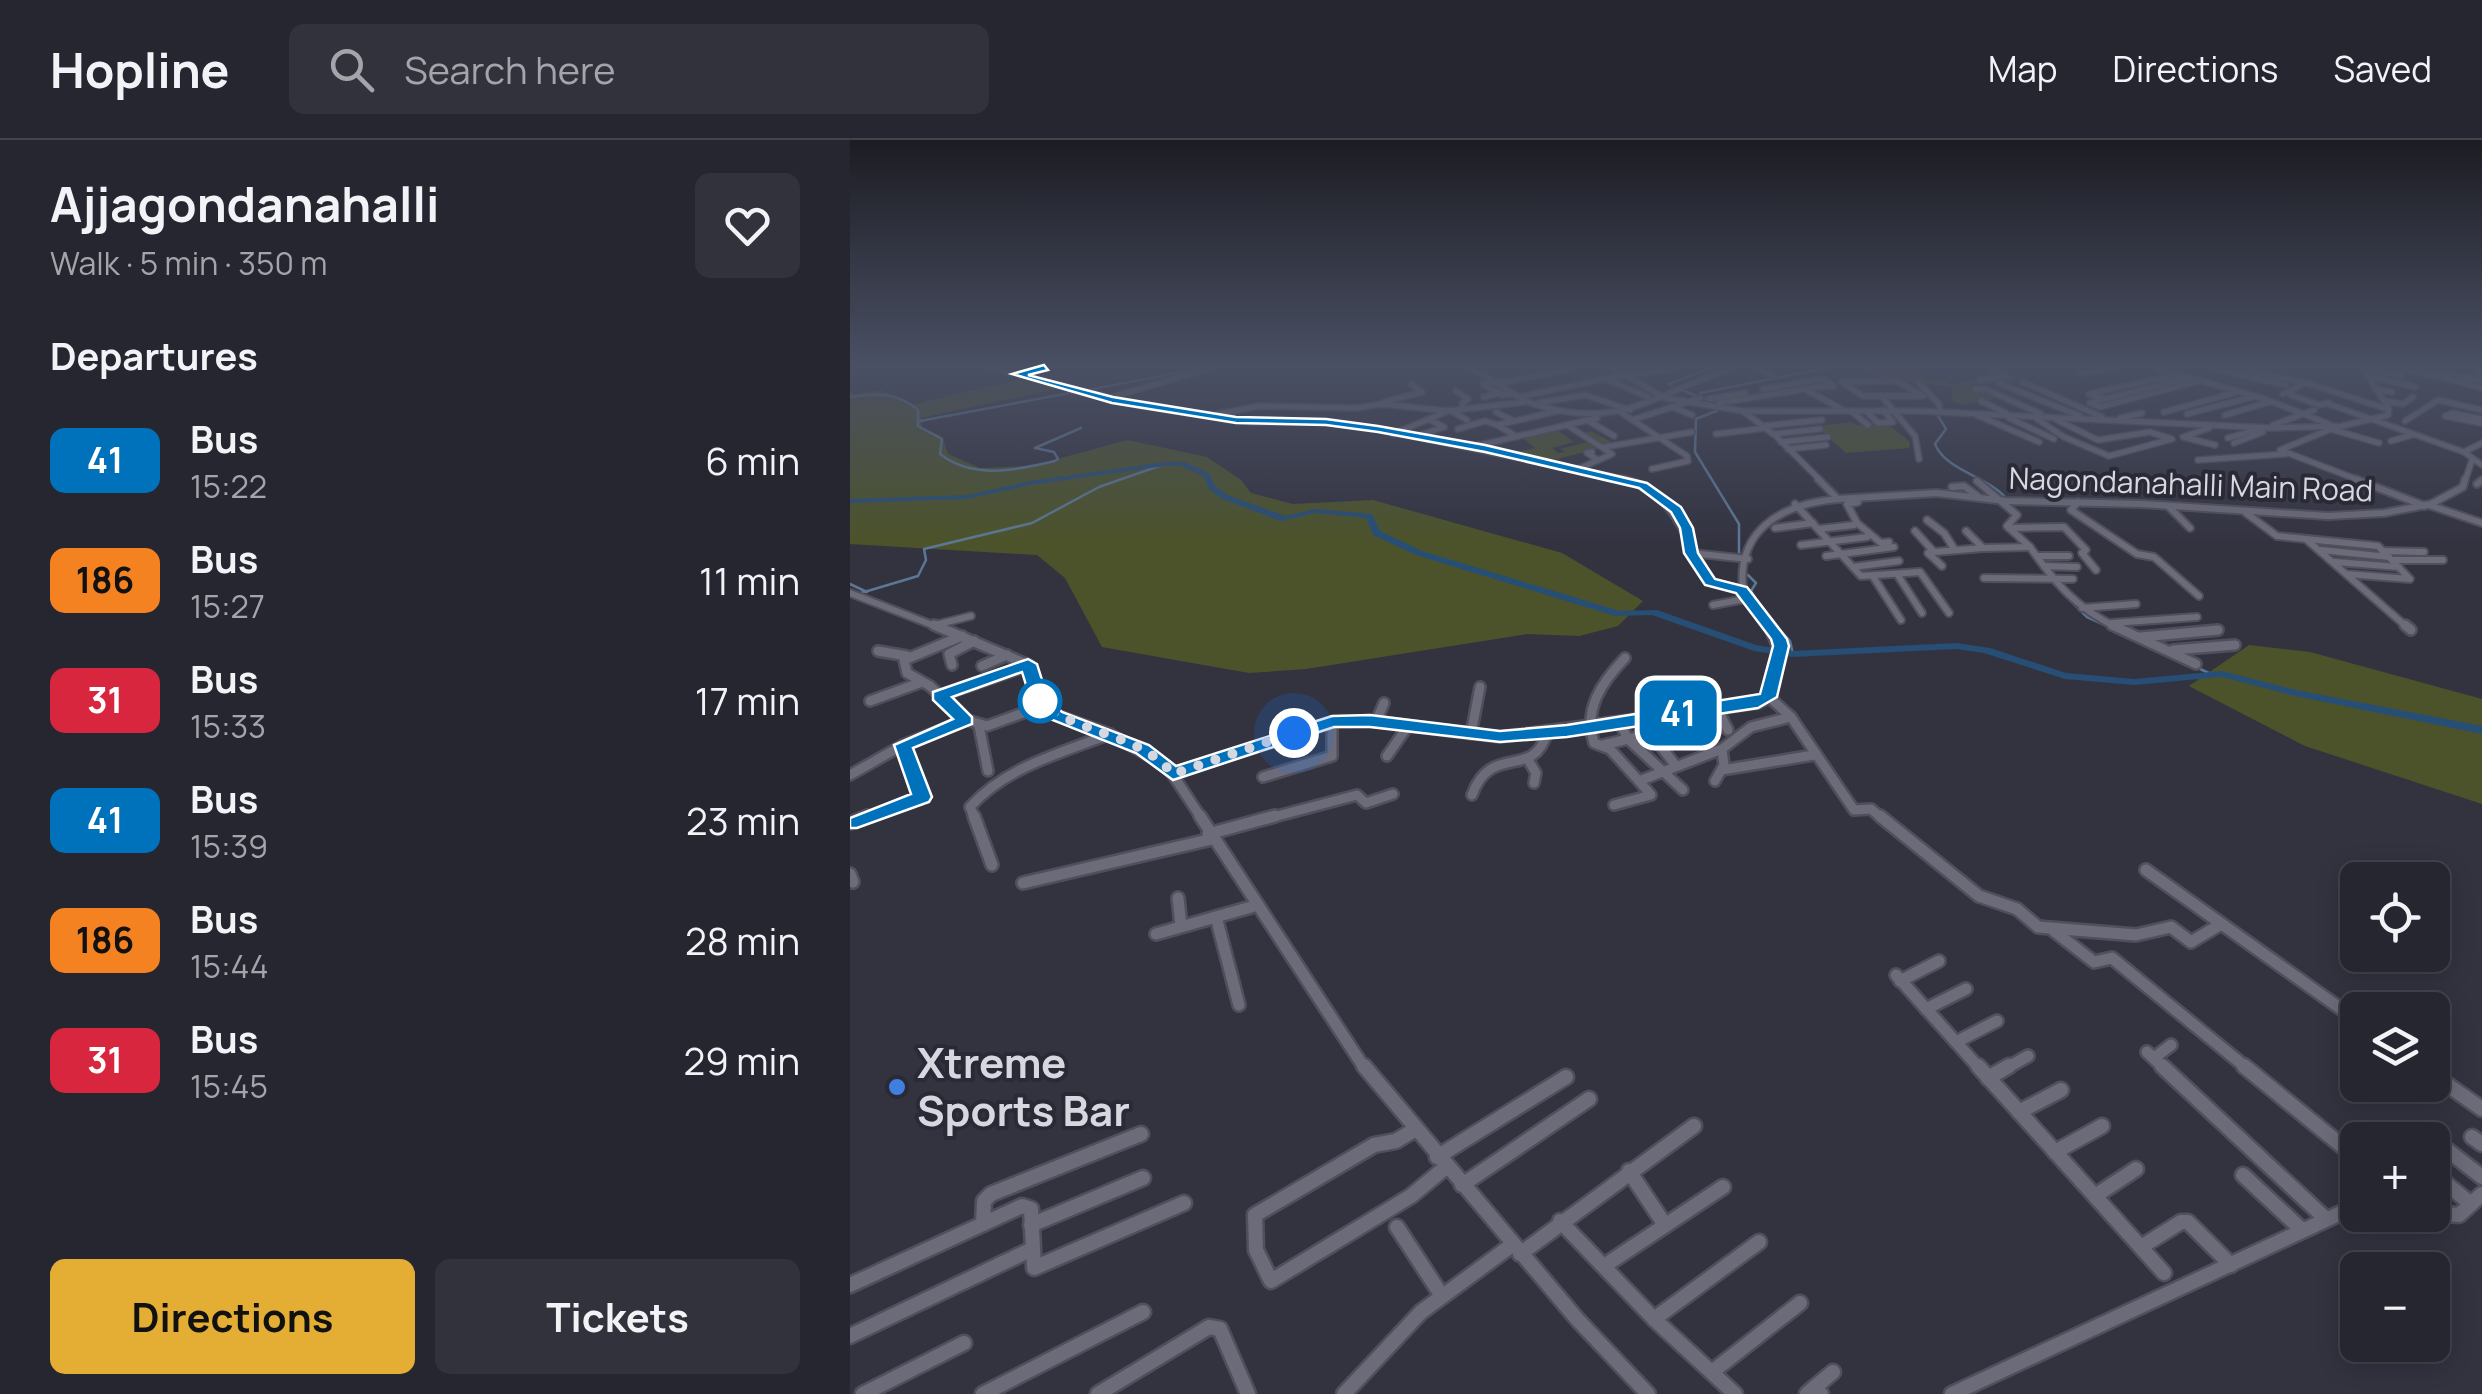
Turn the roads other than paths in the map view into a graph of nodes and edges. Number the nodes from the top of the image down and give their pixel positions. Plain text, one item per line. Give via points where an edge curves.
1 (1351, 427) edge
2 (1413, 427) edge
3 (1443, 427) edge
4 (1470, 427) edge
5 (1500, 427) edge
6 (1559, 427) edge
7 (1570, 427) edge
8 (1603, 427) edge
9 (1646, 427) edge
10 (1764, 427) edge
11 (1783, 427) edge
12 (1906, 427) edge
13 (2005, 427) edge
14 (2028, 427) edge
15 (2049, 427) edge
16 (2070, 427) edge
17 (2214, 427) edge
18 (2227, 427) edge
19 (2262, 427) edge
20 (2334, 427) junction
21 (2401, 427) edge
22 (2257, 428) junction
23 (1768, 429) junction
24 (1820, 429) dead end
25 (1458, 430) dead end
26 (1692, 432) dead end
27 (1393, 434) junction
28 (1614, 434) dead end
29 (1716, 434) dead end
30 (1514, 435) junction
31 (2414, 435) junction
32 (2218, 436) dead end
33 (1412, 437) junction
34 (1828, 437) dead end
35 (1662, 438) junction
36 (2054, 438) dead end
37 (2231, 440) dead end
38 (2390, 441) dead end
39 (2482, 441) edge
40 (1782, 442) junction
41 (2039, 442) dead end
42 (2379, 444) dead end
43 (1826, 445) dead end
44 (2215, 445) dead end
45 (1474, 446) junction
46 (1605, 448) junction
47 (1788, 449) junction
48 (1592, 452) dead end
49 (2464, 452) junction
50 (2287, 454) junction
51 (1919, 458) dead end
52 (1598, 460) junction
53 (2198, 460) dead end
54 (2472, 460) junction
55 (2482, 465) edge
56 (1652, 468) dead end
57 (1578, 469) junction
58 (1977, 481) dead end
59 (2478, 483) edge
60 (1952, 487) dead end
61 (1864, 497) junction
62 (1838, 498) junction
63 (1980, 498) junction
64 (2004, 501) junction
65 (2078, 502) junction
66 (1795, 504) junction
67 (2168, 506) junction
68 (2427, 506) junction
69 (2244, 511) junction
70 (1926, 520) dead end
71 (1854, 524) dead end
72 (2482, 524) edge
73 (1816, 526) junction
74 (1775, 528) dead end
75 (2009, 528) junction
76 (2190, 528) dead end
77 (1966, 531) dead end
78 (1915, 532) dead end
79 (1867, 537) dead end
80 (2305, 538) junction
81 (1830, 542) junction
82 (1802, 545) dead end
83 (1892, 545) joint
84 (2030, 547) junction
85 (1983, 548) junction
86 (1955, 550) junction
87 (2319, 550) junction
88 (2424, 552) dead end
89 (1691, 553) junction
90 (1929, 553) junction
91 (1841, 554) junction
92 (1826, 556) dead end
93 (2037, 556) junction
94 (2069, 556) dead end
95 (2388, 556) junction
96 (1748, 559) junction
97 (2443, 560) dead end
98 (1898, 561) dead end
99 (2332, 561) junction
100 (1942, 566) dead end
101 (2044, 566) junction
102 (1854, 567) junction
103 (2400, 567) junction
104 (2077, 568) dead end
105 (2096, 570) dead end
106 (1897, 574) junction
107 (2346, 574) junction
108 (1874, 578) junction
109 (1984, 578) dead end
110 (2052, 578) junction
111 (2073, 578) dead end
112 (1742, 590) junction
113 (850, 592) edge
114 (2199, 596) dead end
115 (1746, 600) junction
116 (2136, 604) dead end
117 (1713, 606) dead end
118 (2082, 608) junction
119 (1922, 614) dead end
120 (1949, 614) dead end
121 (971, 616) dead end
122 (2197, 617) dead end
123 (1901, 620) dead end
124 (2110, 623) junction
125 (933, 626) junction
126 (2218, 630) dead end
127 (2412, 630) dead end
128 (2139, 637) junction
129 (968, 639) junction
130 (2235, 645) dead end
131 (878, 650) dead end
132 (2168, 650) junction
133 (1780, 652) joint
134 (1008, 655) junction
135 (907, 656) junction
136 (1625, 658) dead end
137 (1028, 664) junction
138 (2196, 664) dead end
139 (952, 665) dead end
140 (982, 666) dead end
141 (922, 682) junction
142 (1480, 687) dead end
143 (940, 696) junction
144 (1768, 697) junction
145 (870, 700) dead end
146 (1384, 703) dead end
147 (1045, 706) junction
148 (1717, 708) junction
149 (1686, 712) junction
150 (1791, 718) junction
151 (1640, 719) junction
152 (965, 720) junction
153 (1332, 722) junction
154 (1376, 722) junction
155 (1620, 722) junction
156 (978, 726) junction
157 (1408, 726) junction
158 (1589, 728) junction
159 (1728, 730) dead end
160 (1704, 731) dead end
161 (1294, 733) junction
162 (1548, 733) junction
163 (1110, 734) junction
164 (1471, 734) junction
165 (1648, 734) junction
166 (1628, 738) junction
167 (903, 745) junction
168 (1602, 746) junction
169 (1298, 748) dead end
170 (1722, 749) junction
171 (1814, 755) junction
172 (1387, 756) dead end
173 (1527, 758) junction
174 (853, 760) dead end
175 (1676, 766) junction
176 (1722, 770) junction
177 (988, 771) dead end
178 (1664, 772) junction
179 (853, 773) edge
180 (1173, 774) junction
181 (1263, 776) dead end
182 (1639, 781) junction
183 (1716, 781) dead end
184 (1534, 782) dead end
185 (1684, 790) dead end
186 (1393, 794) dead end
187 (1472, 794) dead end
188 (1614, 804) dead end
189 (850, 823) edge
190 (1210, 837) junction
191 (992, 866) dead end
192 (2146, 870) dead end
193 (1022, 883) dead end
194 (1178, 898) dead end
195 (1258, 905) junction
196 (1216, 917) junction
197 (2221, 924) junction
198 (1181, 926) junction
199 (2052, 929) junction
200 (1156, 934) dead end
201 (1940, 961) dead end
202 (1966, 989) dead end
203 (1238, 1005) dead end
204 (2340, 1008) edge
205 (1926, 1009) junction
206 (1997, 1021) dead end
207 (1956, 1042) junction
208 (2172, 1045) dead end
209 (2028, 1056) dead end
210 (1566, 1076) dead end
211 (1988, 1078) junction
212 (2450, 1087) edge
213 (2061, 1090) dead end
214 (1589, 1099) dead end
215 (2482, 1110) edge
216 (2019, 1112) junction
217 (1694, 1126) dead end
218 (2102, 1126) dead end
219 (1414, 1130) junction
220 (1141, 1134) dead end
221 (2340, 1145) edge
222 (2056, 1152) junction
223 (2450, 1152) edge
224 (1442, 1162) junction
225 (2136, 1169) dead end
226 (1629, 1171) junction
227 (2243, 1175) dead end
228 (2482, 1177) edge
229 (1143, 1178) dead end
230 (2450, 1183) edge
231 (1462, 1185) junction
232 (1723, 1187) dead end
233 (2095, 1196) junction
234 (2477, 1199) edge
235 (1184, 1203) dead end
236 (2340, 1213) edge
237 (2450, 1215) edge
238 (2326, 1218) junction
239 (1560, 1221) junction
240 (983, 1224) junction
241 (1031, 1225) junction
242 (1666, 1225) junction
243 (1398, 1226) dead end
244 (2302, 1230) junction
245 (1758, 1242) dead end
246 (2141, 1247) junction
247 (1516, 1249) junction
248 (1030, 1250) junction
249 (2231, 1265) junction
250 (1604, 1266) junction
251 (2164, 1273) dead end
252 (850, 1285) edge
253 (1442, 1296) junction
254 (1800, 1303) dead end
255 (1142, 1312) dead end
256 (1654, 1319) junction
257 (850, 1336) edge
258 (964, 1342) dead end
259 (1712, 1372) junction
260 (1832, 1372) dead end
261 (1814, 1392) edge
262 (864, 1394) edge
263 (983, 1394) edge
264 (1100, 1394) edge
265 (1248, 1394) edge
266 (1344, 1394) edge
267 (1648, 1394) edge
268 (1735, 1394) edge
269 (1952, 1394) edge

1 - 27 street
2 - 27 street
3 - 33 street
4 - 25 street
5 - 30 street
6 - 30 street
7 - 46 street
8 - 28 street
9 - 35 street
10 - 23 street
11 - 23 street
12 - 51 street
13 - 41 street
14 - 36 street
15 - 16 street via 2109,456 2172,439 2150,432 2098,440
17 - 44 street via 2183,437
18 - 22 street
19 - 22 street
20 - 22 street
20 - 42 street
20 - 50 street via 2280,450
21 - 31 street, Nagondanahalli Main Road
22 - 32 street
22 - 37 street via 2263,432 2253,438
23 - 24 street
23 - 29 street
23 - 40 street
26 - 35 street
27 - 33 street
30 - 45 street
31 - 38 street
31 - 49 street, Nagondanahalli Main Road
33 - 45 street
34 - 40 street
35 - 46 street
35 - 56 street via 1685,452 1688,462
39 - 49 street
40 - 47 street
43 - 47 street
45 - 57 street
46 - 52 street via 1612,455
47 - 62 street
48 - 52 street via 1586,453
49 - 54 street, Nagondanahalli Main Road
50 - 53 street
50 - 68 street
52 - 57 street
54 - 55 street
54 - 59 street, Nagondanahalli Main Road
57 - 89 street via 1631,480 1667,500 1686,528
58 - 64 street
59 - 68 street, Nagondanahalli Main Road
60 - 63 street via 1964,486
61 - 62 street, Nagondanahalli Main Road
61 - 63 street, Nagondanahalli Main Road
61 - 83 street via 1847,504 1853,516
62 - 66 street
63 - 64 street, Nagondanahalli Main Road
64 - 65 street, Nagondanahalli Main Road
64 - 75 street via 2018,518
65 - 67 street, Nagondanahalli Main Road
65 - 114 street via 2072,510 2078,516 2137,554 2154,557
66 - 73 street
66 - 96 street via 1758,533 1746,550
67 - 69 street, Nagondanahalli Main Road
67 - 76 street
68 - 69 street, Nagondanahalli Main Road via 2351,518
68 - 72 street
69 - 80 street via 2277,536
70 - 86 street
71 - 73 street
73 - 74 street
73 - 81 street
75 - 84 street
75 - 105 street via 2064,527 2084,544 2082,553
77 - 85 street
78 - 90 street
79 - 81 street
80 - 87 street
80 - 95 street via 2369,545
81 - 82 street
81 - 91 street
83 - 91 street
84 - 85 street
84 - 93 street
85 - 86 street
86 - 90 street
87 - 95 street
87 - 99 street
88 - 95 street
89 - 96 street
89 - 112 street via 1710,582
90 - 100 street
91 - 92 street
91 - 102 street
93 - 94 street
93 - 101 street
95 - 97 street
95 - 103 street
96 - 112 street
98 - 102 street
99 - 103 street
99 - 107 street
101 - 104 street
101 - 110 street
102 - 108 street
103 - 107 street via 2410,578
106 - 108 street
106 - 119 street
106 - 120 street via 1920,572
107 - 127 street
108 - 123 street
109 - 110 street
110 - 111 street
110 - 118 street
112 - 115 street
113 - 125 street
115 - 117 street
115 - 133 street via 1772,628
116 - 118 street
118 - 124 street
121 - 125 street
122 - 124 street
124 - 128 street
125 - 129 street
126 - 128 street
128 - 132 street
129 - 134 street
129 - 135 street
129 - 139 street via 949,654
130 - 132 street
131 - 135 street
132 - 138 street
133 - 144 street
134 - 137 street
134 - 140 street
135 - 141 street via 907,673
136 - 158 street via 1592,703
137 - 143 street
137 - 147 street
141 - 143 street
141 - 145 street
142 - 164 street
143 - 152 street
144 - 148 street
144 - 150 street
146 - 154 street
147 - 156 street
147 - 163 street
148 - 149 street
148 - 159 street
149 - 151 street
149 - 160 street via 1693,728
150 - 170 street via 1751,728
150 - 171 street
151 - 155 street
151 - 165 street
152 - 156 street
152 - 167 street
153 - 154 street
153 - 161 street
153 - 181 street via 1332,756
154 - 157 street
155 - 158 street
155 - 166 street
156 - 177 street
157 - 164 street
157 - 172 street
158 - 162 street
158 - 168 street
161 - 169 street
161 - 180 street
162 - 164 street
162 - 173 street via 1546,749
163 - 180 street
163 - 191 street via 1000,780 978,796 970,807
165 - 166 street
165 - 175 street
166 - 168 street
166 - 178 street
167 - 179 street
167 - 189 street via 922,797
168 - 182 street
170 - 175 street
170 - 176 street
171 - 176 street
171 - 199 street via 1854,810 1871,810 1979,896
173 - 184 street
173 - 187 street via 1483,771
174 - 179 street
175 - 178 street
176 - 183 street
178 - 182 street
178 - 185 street
180 - 190 street
182 - 188 street via 1651,794
186 - 190 street via 1366,803 1357,795 1342,798
190 - 193 street
190 - 195 street
192 - 197 street
194 - 198 street
195 - 196 street
195 - 219 street via 1335,1026
196 - 198 street
196 - 203 street
197 - 199 street via 2191,942 2172,928 2136,935
197 - 204 street
198 - 200 street
199 - 221 street via 2094,962 2112,958
201 - 205 street via 1898,978
202 - 205 street
205 - 207 street
206 - 207 street
207 - 211 street
208 - 238 street via 2151,1055 2195,1089
209 - 211 street
210 - 224 street
211 - 216 street
212 - 215 street
213 - 216 street
214 - 231 street
216 - 222 street
217 - 226 street
218 - 222 street
219 - 224 street
219 - 224 street via 1374,1145 1255,1215 1251,1226 1263,1272 1271,1281 1410,1196
220 - 240 street via 991,1194
222 - 233 street
223 - 228 street
224 - 231 street
225 - 233 street
226 - 239 street
226 - 242 street
227 - 244 street
229 - 241 street
230 - 234 street
231 - 247 street
232 - 242 street
233 - 246 street
234 - 237 street via 2459,1216
235 - 248 street via 1034,1268
236 - 238 street
238 - 244 street
239 - 247 street
239 - 250 street
240 - 241 street via 1022,1206 1031,1209
240 - 252 street
241 - 248 street
242 - 250 street
243 - 253 street
244 - 249 street
245 - 256 street
246 - 249 street via 2188,1222
246 - 251 street
247 - 253 street
247 - 267 street
248 - 257 street
249 - 269 street
250 - 256 street
253 - 266 street
254 - 259 street
255 - 263 street
256 - 259 street
258 - 262 street
259 - 268 street
260 - 261 street
264 - 265 street via 1215,1327

